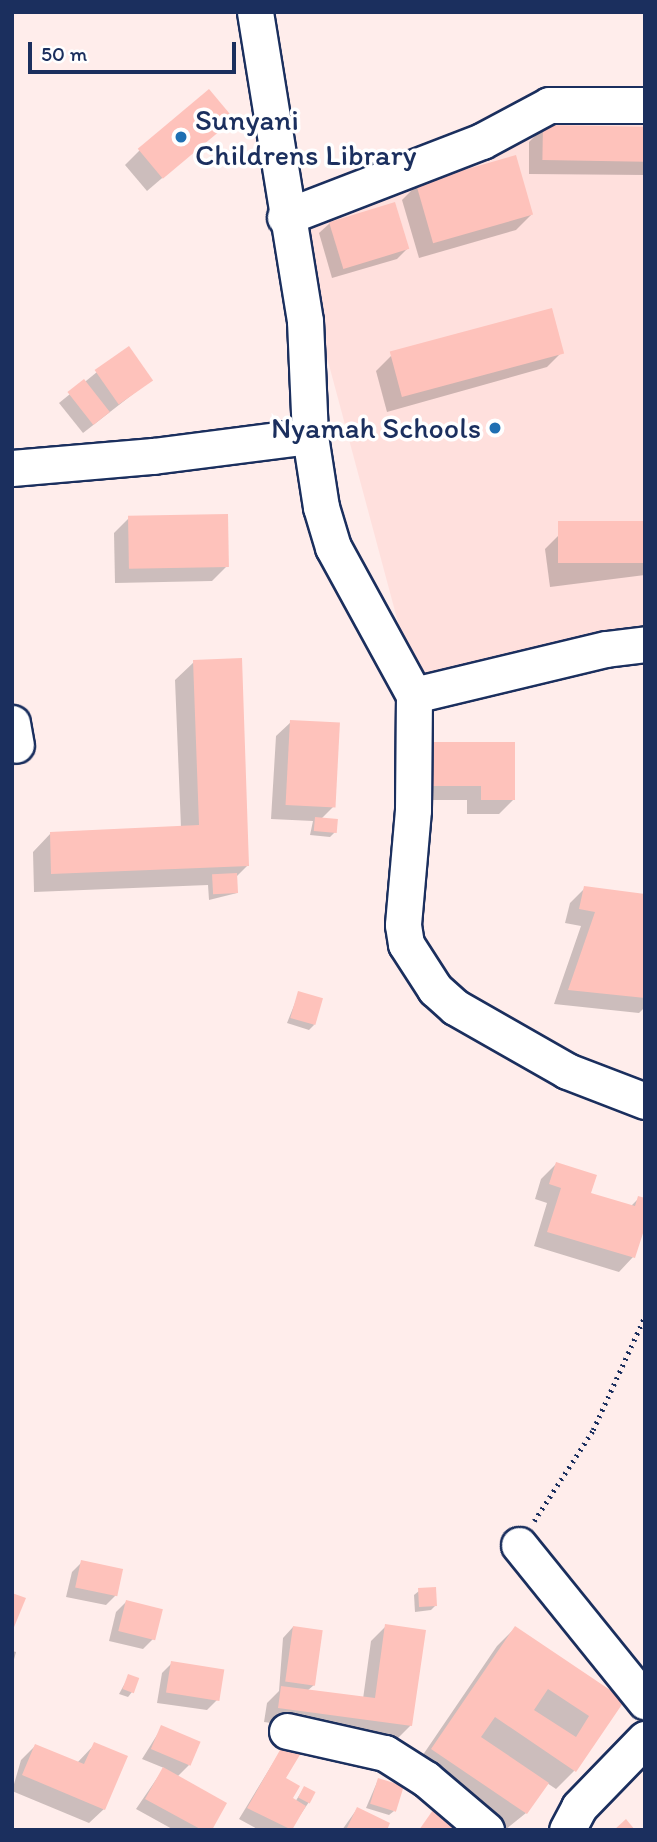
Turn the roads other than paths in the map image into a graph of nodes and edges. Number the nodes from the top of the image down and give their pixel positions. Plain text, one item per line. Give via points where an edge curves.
1 (255, 12) edge
2 (645, 105) edge
3 (285, 217) junction
4 (310, 436) junction
5 (12, 468) edge
6 (645, 644) edge
7 (414, 695) junction
8 (645, 1101) edge
9 (519, 1545) road end
10 (645, 1701) edge
11 (287, 1731) dead end
12 (645, 1739) edge
13 (486, 1830) edge
14 (567, 1830) edge

1 - 3 street
2 - 3 street via 549,105 482,141
3 - 4 street via 304,321
4 - 5 street
4 - 7 street via 333,547
6 - 7 street via 606,649
7 - 8 street via 413,810 403,925 416,964 455,1007 567,1071
9 - 10 street
11 - 13 street via 385,1754 426,1779
12 - 14 street via 579,1807

